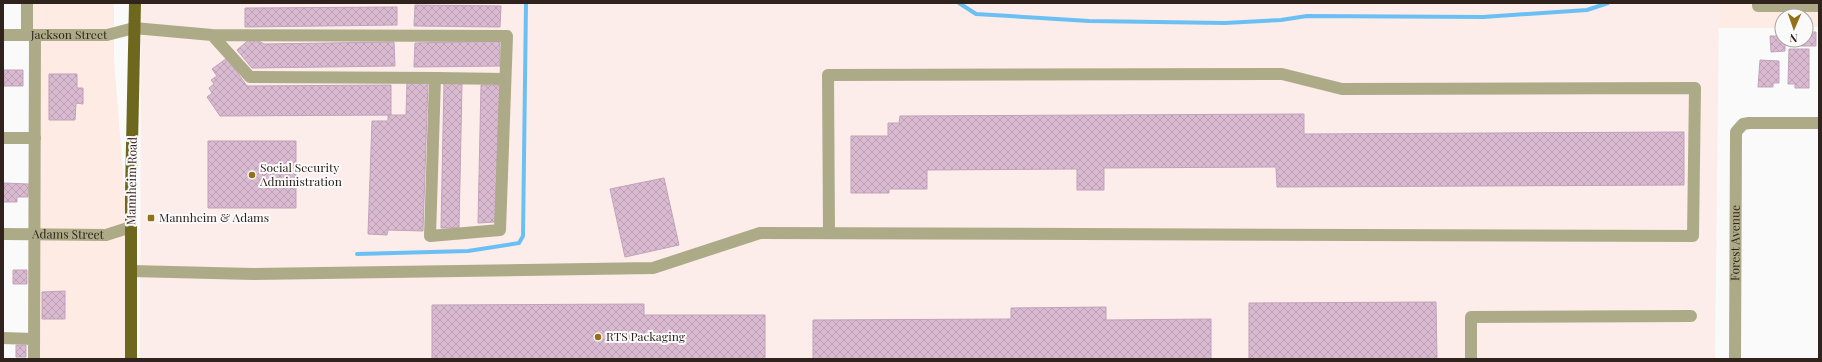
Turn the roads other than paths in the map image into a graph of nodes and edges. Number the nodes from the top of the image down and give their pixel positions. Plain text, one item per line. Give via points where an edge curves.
1 (27, 3) edge
2 (135, 3) edge
3 (1758, 3) edge
4 (1819, 6) edge
5 (134, 28) junction
6 (3, 35) edge
7 (31, 35) junction
8 (212, 35) junction
9 (435, 78) junction
10 (505, 79) junction
11 (1819, 123) edge
12 (3, 138) edge
13 (35, 138) junction
14 (131, 227) junction
15 (829, 232) junction
16 (3, 234) edge
17 (35, 234) junction
18 (131, 272) junction
19 (1691, 316) dead end
20 (3, 338) edge
21 (34, 338) junction
22 (34, 359) edge
23 (131, 359) edge
24 (1471, 359) edge
25 (1734, 359) edge

1 - 7 street
2 - 5 main road, Mannheim Road
3 - 4 street via 1758,6
5 - 7 street, Jackson Street via 107,35
5 - 8 street, Jackson Street
5 - 14 main road, Mannheim Road
6 - 7 street, Jackson Street
7 - 13 street
8 - 9 street via 250,77
8 - 10 street, Jackson Street via 507,36
9 - 10 street
9 - 10 street via 430,236 500,230
11 - 25 street, Forest Avenue via 1749,123 1739,128 1734,138
12 - 13 street
13 - 17 street
14 - 17 street, Adams Street via 106,235
14 - 18 main road, Mannheim Road
15 - 15 street via 1693,236 1695,88 1342,89 1282,74 828,76
15 - 18 street via 760,233 653,268 253,274
16 - 17 street, Adams Street
17 - 21 street
18 - 23 main road, Mannheim Road
19 - 24 street via 1471,317
20 - 21 street
21 - 22 street

